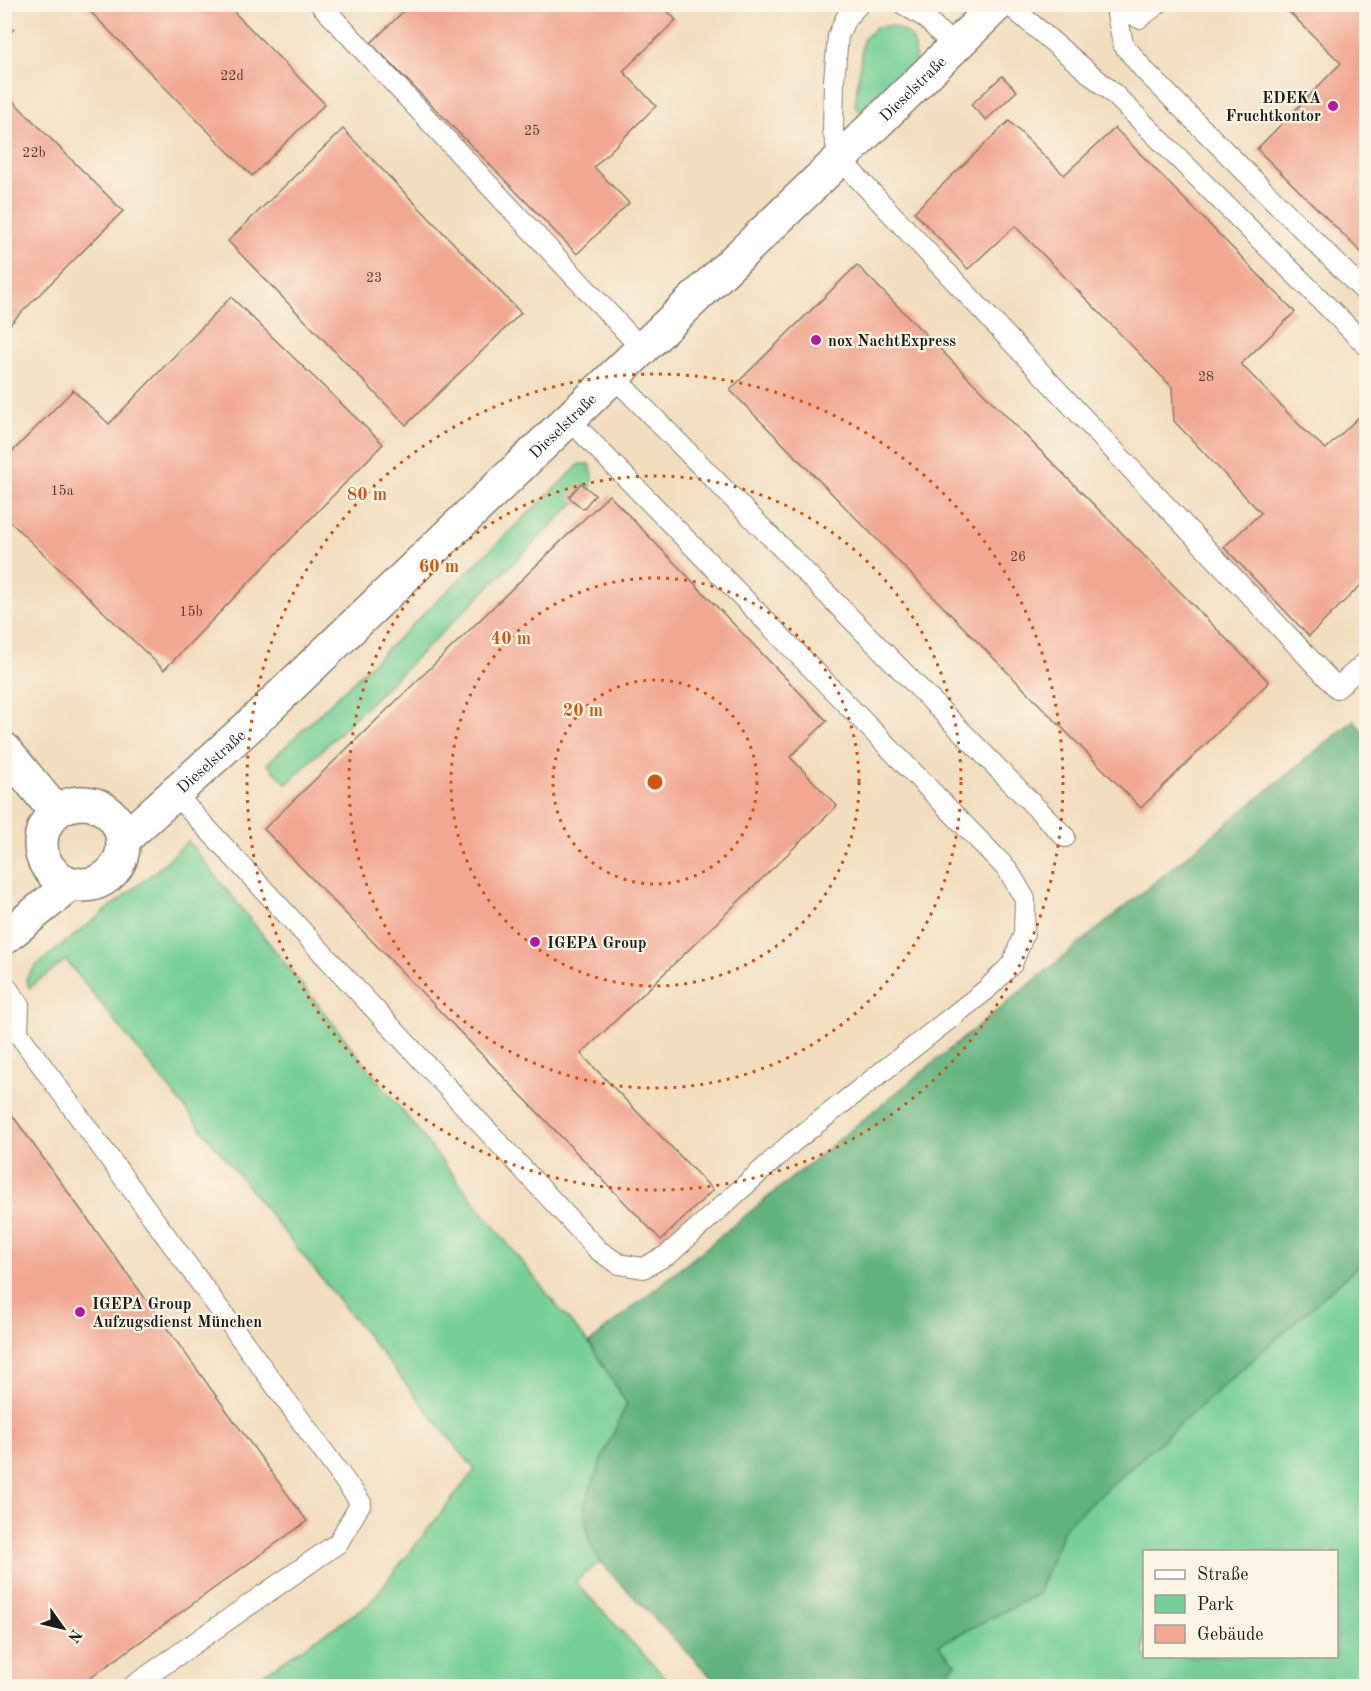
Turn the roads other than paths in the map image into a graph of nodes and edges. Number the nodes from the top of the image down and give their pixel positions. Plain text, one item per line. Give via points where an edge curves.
1 (320, 4) edge
2 (859, 4) edge
3 (903, 4) edge
4 (998, 4) edge
5 (1008, 4) edge
6 (1117, 4) edge
7 (1158, 4) edge
8 (926, 11) edge
9 (955, 48) junction
10 (840, 159) junction
11 (1366, 293) edge
12 (1366, 345) edge
13 (642, 349) junction
14 (614, 376) junction
15 (569, 419) junction
16 (1366, 662) edge
17 (4, 749) edge
18 (175, 794) junction
19 (56, 812) junction
20 (1065, 837) dead end
21 (123, 840) junction
22 (71, 884) junction
23 (4, 938) edge
24 (4, 984) edge
25 (11, 1038) edge
26 (133, 1686) edge

1 - 13 lane
2 - 10 lane via 846,18 838,36 833,132
3 - 8 lane
4 - 9 street, Dieselstraße
5 - 12 lane via 1114,94
6 - 7 lane via 1139,18
6 - 11 lane via 1123,44 1144,70
8 - 9 lane
9 - 10 street, Dieselstraße
10 - 13 street, Dieselstraße
10 - 16 lane via 1337,688
13 - 14 street, Dieselstraße
14 - 15 street, Dieselstraße
14 - 20 lane
15 - 18 street, Dieselstraße
15 - 18 lane via 1008,870 1025,899 1024,934 1012,964 986,990 793,1142 669,1254 643,1268 619,1264 598,1250
17 - 19 street
18 - 21 street, Dieselstraße
19 - 21 street via 78,803 103,809 113,817
19 - 22 street via 46,822 41,853 50,871
21 - 22 street via 118,864 111,874 92,885
22 - 23 street
24 - 25 lane via 19,1004
25 - 26 lane via 361,1503 338,1543

